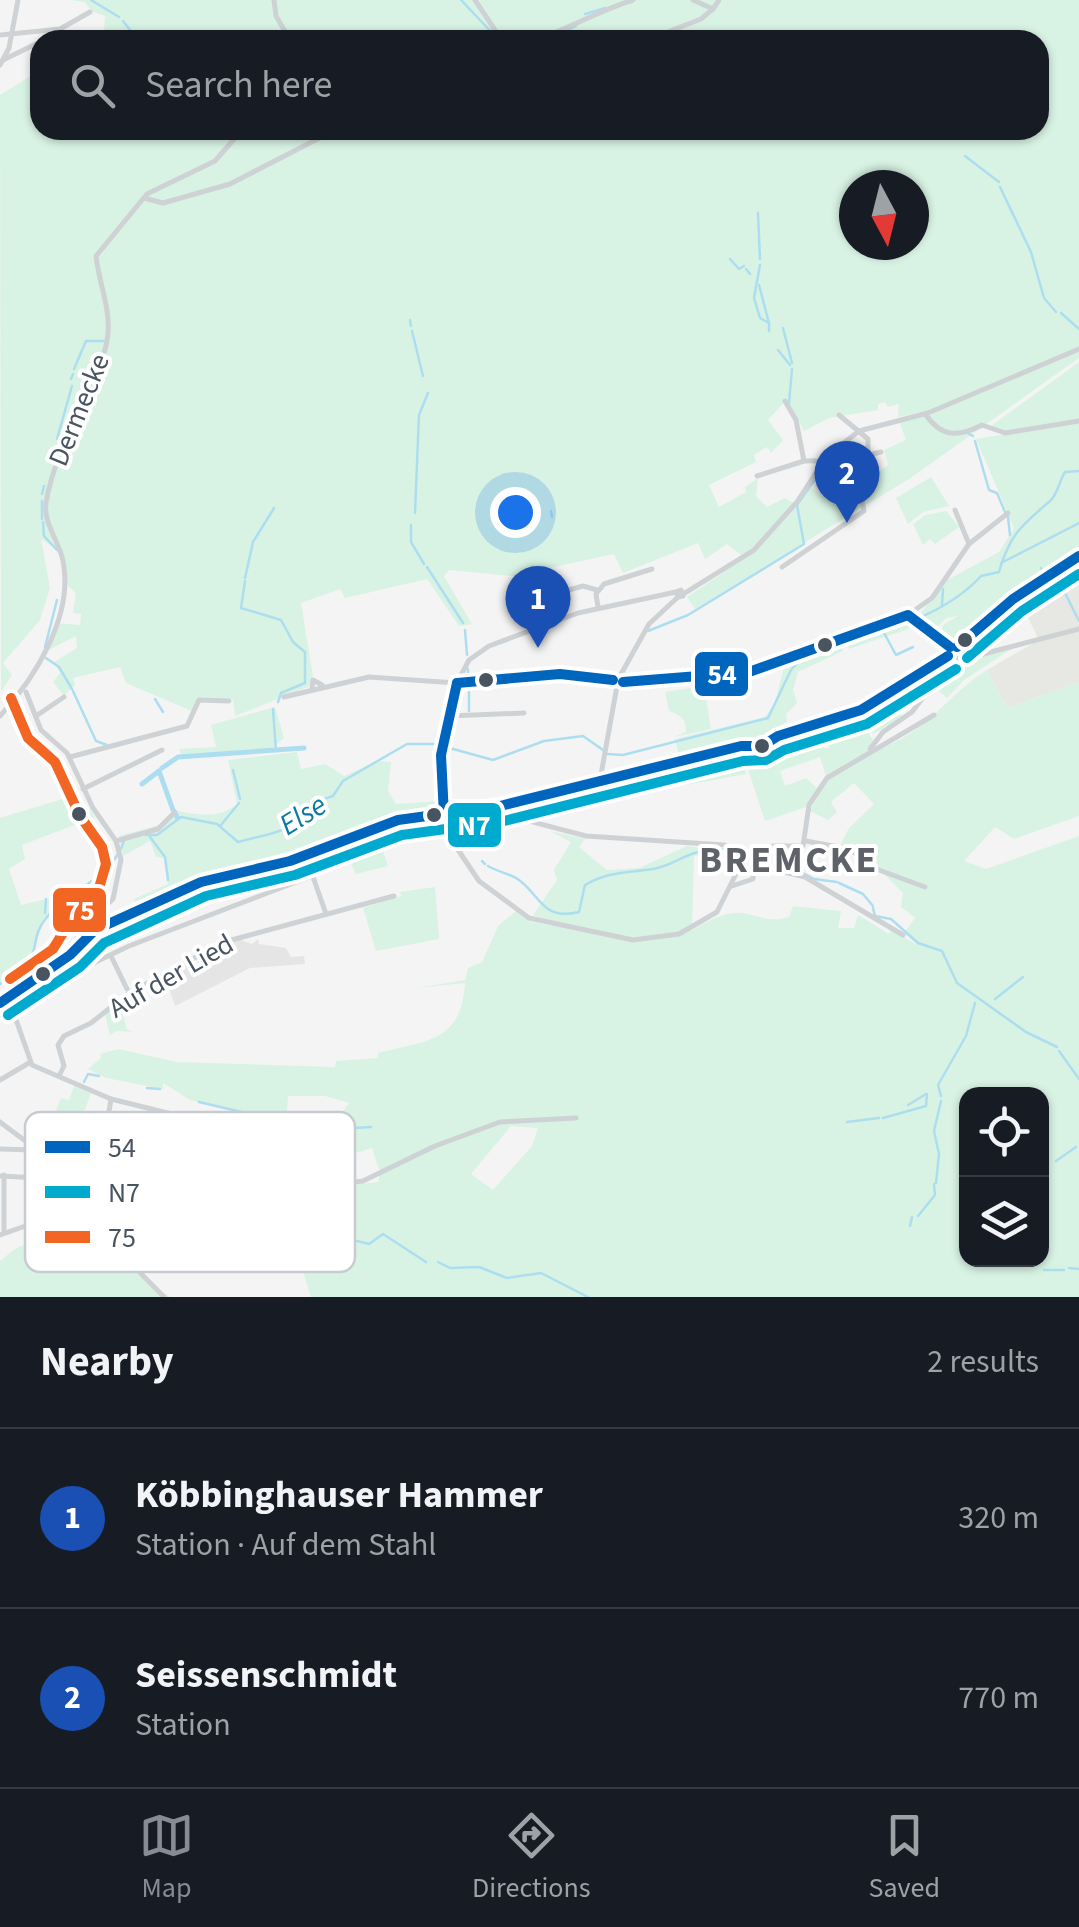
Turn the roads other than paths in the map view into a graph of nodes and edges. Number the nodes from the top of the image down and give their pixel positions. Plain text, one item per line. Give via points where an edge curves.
1 (18, 0) edge
2 (274, 0) edge
3 (474, 0) edge
4 (634, 0) edge
5 (693, 0) edge
6 (719, 0) edge
7 (713, 9) junction
8 (90, 12) dead end
9 (47, 30) edge
10 (284, 30) edge
11 (495, 30) edge
12 (568, 30) edge
13 (670, 30) edge
14 (30, 31) edge
15 (11, 32) junction
16 (0, 35) edge
17 (30, 47) edge
18 (1, 62) edge
19 (233, 140) edge
20 (312, 140) edge
21 (144, 198) junction
22 (1079, 349) edge
23 (785, 401) dead end
24 (925, 414) junction
25 (839, 415) dead end
26 (1079, 421) edge
27 (858, 431) junction
28 (866, 451) junction
29 (880, 452) dead end
30 (824, 461) junction
31 (804, 462) junction
32 (849, 472) junction
33 (757, 476) dead end
34 (955, 510) dead end
35 (1008, 513) dead end
36 (969, 544) junction
37 (1079, 556) edge
38 (782, 567) dead end
39 (652, 569) dead end
40 (597, 590) junction
41 (562, 592) dead end
42 (679, 594) junction
43 (598, 607) junction
44 (911, 618) junction
45 (1079, 629) edge
46 (955, 653) junction
47 (618, 681) junction
48 (457, 683) junction
49 (25, 692) junction
50 (284, 697) dead end
51 (64, 698) dead end
52 (229, 701) dead end
53 (524, 712) dead end
54 (0, 716) edge
55 (36, 716) junction
56 (449, 716) junction
57 (934, 716) dead end
58 (162, 750) dead end
59 (869, 750) junction
60 (70, 761) junction
61 (603, 779) junction
62 (82, 790) junction
63 (500, 806) junction
64 (175, 812) dead end
65 (444, 814) junction
66 (370, 828) junction
67 (116, 841) junction
68 (806, 841) junction
69 (751, 857) junction
70 (312, 874) junction
71 (732, 886) junction
72 (925, 887) dead end
73 (394, 896) dead end
74 (326, 914) junction
75 (903, 935) dead end
76 (111, 956) junction
77 (64, 960) junction
78 (52, 969) junction
79 (58, 980) junction
80 (127, 989) dead end
81 (4, 1000) edge
82 (18, 1016) junction
83 (28, 1063) junction
84 (59, 1077) junction
85 (0, 1080) edge
86 (111, 1099) junction
87 (109, 1112) edge
88 (164, 1112) edge
89 (576, 1118) dead end
90 (0, 1122) edge
91 (25, 1139) edge
92 (0, 1149) edge
93 (25, 1150) edge
94 (2, 1176) edge
95 (355, 1182) edge
96 (2, 1233) edge
97 (140, 1272) edge
98 (164, 1297) edge

1 - 15 street
2 - 10 street
3 - 11 street
4 - 12 street via 588,14
5 - 7 street
6 - 7 street
7 - 13 street
8 - 9 street
14 - 15 street
15 - 16 street
15 - 18 street
17 - 18 street
19 - 21 street via 215,160
20 - 21 street via 216,189 163,203
21 - 49 street, Dermecke via 96,256 106,287 106,347 53,473 46,506 66,586 44,661
22 - 24 street
23 - 31 street
24 - 26 street via 939,430 961,435 982,425 1005,433
24 - 27 street
25 - 27 street
27 - 28 street via 868,439
27 - 30 street
28 - 29 street
28 - 32 street
30 - 31 street
30 - 32 street
30 - 42 street via 798,502 748,555
31 - 33 street
32 - 38 street via 859,486 863,514
34 - 36 street
35 - 36 street
36 - 44 street
37 - 46 main road via 1002,608
39 - 40 street
40 - 41 street
40 - 43 street
42 - 43 street
42 - 47 street via 649,624
43 - 48 street via 483,649
44 - 46 street
44 - 47 street via 749,672
45 - 46 street
46 - 59 street via 960,668 940,674 912,712
46 - 61 main road via 852,714
47 - 48 street via 560,674
47 - 61 street
48 - 50 street via 384,676
48 - 56 street
49 - 54 street
49 - 55 street
51 - 55 street
52 - 60 street via 199,700 186,726
53 - 56 street
55 - 60 street
56 - 65 street via 442,746
57 - 59 street
58 - 62 street
59 - 68 street via 818,788 809,805
60 - 62 street
61 - 63 main road
62 - 67 street
63 - 65 main road
63 - 69 street via 506,816 576,834 720,845
64 - 67 street via 158,828
65 - 66 main road
65 - 71 street via 451,842 474,876 529,918 628,940 673,935 720,910
66 - 70 street
66 - 77 main road via 282,863 177,892 95,930
67 - 77 street via 114,899 86,924
68 - 69 street
68 - 72 street via 850,849 879,870
69 - 71 street
69 - 71 street via 750,882
69 - 75 street via 805,877
70 - 74 street
70 - 76 street
73 - 74 street, Auf der Lied
74 - 84 street, Auf der Lied via 224,942 128,993 60,1039
76 - 79 street
76 - 80 street
77 - 78 main road
78 - 79 street
78 - 81 main road
79 - 82 street
81 - 82 street
82 - 83 street
83 - 84 street
83 - 85 street
84 - 86 street
86 - 87 street
86 - 88 street
89 - 95 street via 500,1122
90 - 91 street
92 - 93 street
94 - 96 street
97 - 98 street

